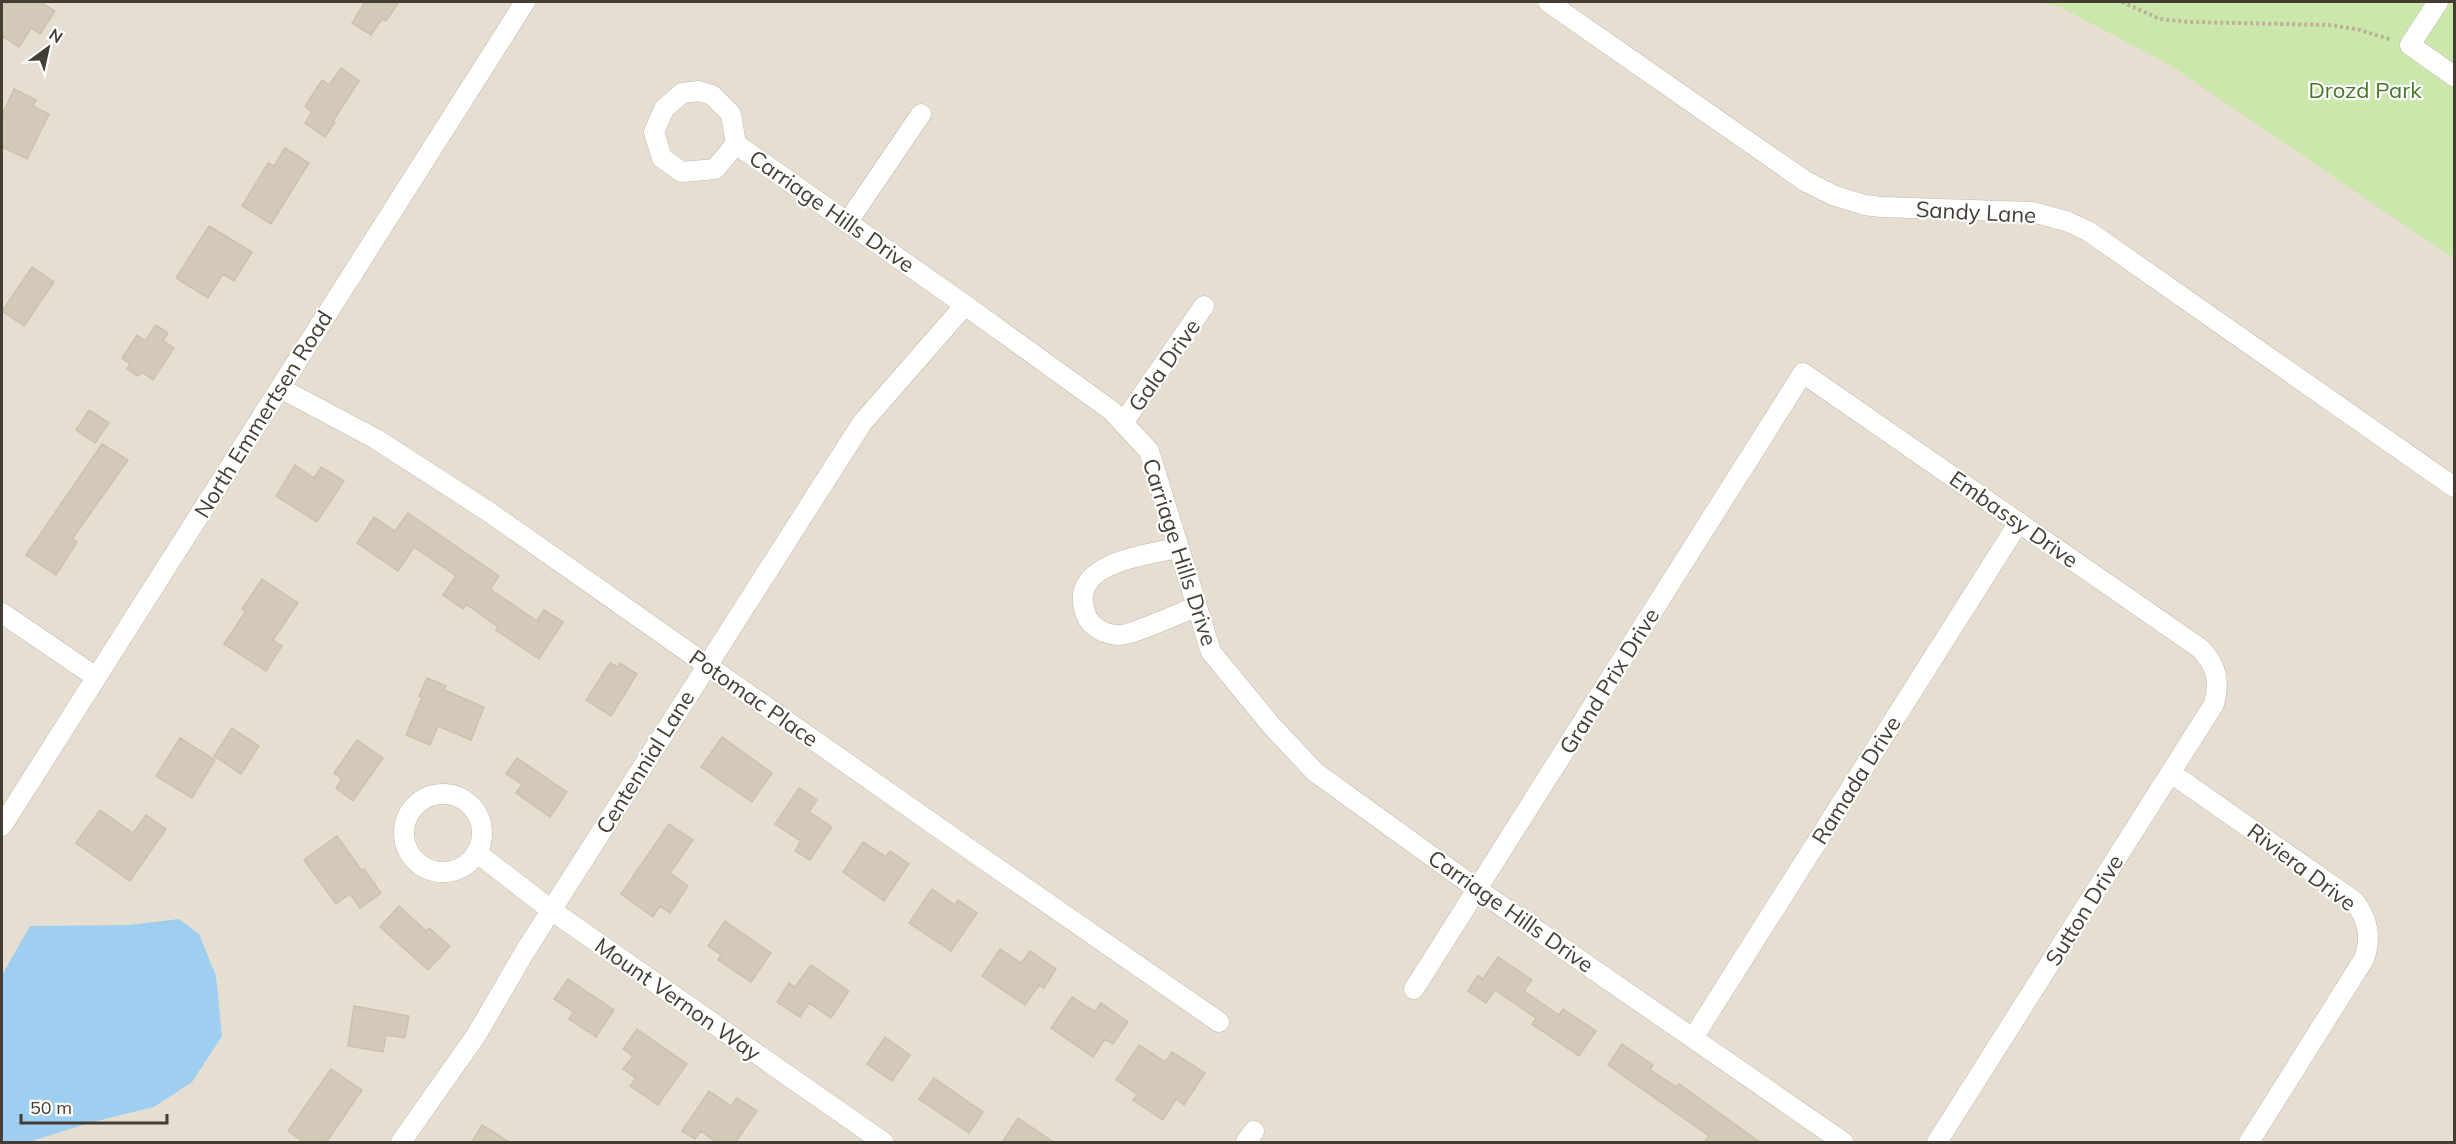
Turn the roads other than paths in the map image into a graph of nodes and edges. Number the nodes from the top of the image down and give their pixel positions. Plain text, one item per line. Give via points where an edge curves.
1 (525, 2) edge
2 (1548, 2) edge
3 (2438, 2) edge
4 (2454, 76) edge
5 (921, 114) dead end
6 (736, 144) junction
7 (847, 223) junction
8 (965, 305) junction
9 (1204, 306) dead end
10 (1803, 373) joint
11 (280, 388) junction
12 (1123, 423) junction
13 (2454, 487) edge
14 (2019, 522) junction
15 (1177, 548) junction
16 (1196, 607) junction
17 (2, 613) edge
18 (707, 665) junction
19 (2216, 672) joint
20 (96, 677) junction
21 (2171, 773) junction
22 (2, 826) edge
23 (476, 852) dead end
24 (1477, 889) junction
25 (551, 910) junction
26 (1414, 989) dead end
27 (1220, 1022) dead end
28 (1693, 1038) junction
29 (401, 1143) edge
30 (883, 1143) edge
31 (1843, 1143) edge
32 (1937, 1143) edge
33 (2249, 1143) edge

1 - 11 street, North Emmertsen Road
2 - 13 street, Sandy Lane via 1805,181 1835,196 1881,207 2032,212 2088,231
3 - 4 street via 2410,45
5 - 7 street
6 - 6 street, Carriage Hills Drive via 715,170 682,172 662,158 654,132 664,109 682,93 699,91 712,95 731,114
6 - 7 street, Carriage Hills Drive
7 - 8 street, Carriage Hills Drive
8 - 12 street, Carriage Hills Drive via 1112,411
8 - 18 street, Centennial Lane via 862,423
9 - 12 street, Gala Drive
10 - 14 street, Embassy Drive
10 - 24 street, Grand Prix Drive
11 - 18 street, Potomac Place via 376,439 489,512
11 - 20 street, North Emmertsen Road
12 - 15 street, Carriage Hills Drive via 1149,451
14 - 19 street, Embassy Drive via 2201,649
14 - 28 street, Ramada Drive
15 - 16 street, Carriage Hills Drive
15 - 16 street via 1111,565 1082,589 1083,607 1088,621 1104,633 1121,636
16 - 24 street, Carriage Hills Drive via 1211,652 1315,772
17 - 20 street
18 - 25 street, Centennial Lane
18 - 27 street, Potomac Place
19 - 21 street, Sutton Drive via 2214,704
20 - 22 street, North Emmertsen Road
21 - 32 street, Sutton Drive
21 - 33 street, Riviera Drive via 2354,901 2368,928 2369,946 2364,959
23 - 25 street, Mount Vernon Way
24 - 26 street, Grand Prix Drive
24 - 28 street, Carriage Hills Drive
25 - 29 street, Centennial Lane via 477,1034
25 - 30 street, Mount Vernon Way
28 - 31 street, Carriage Hills Drive

